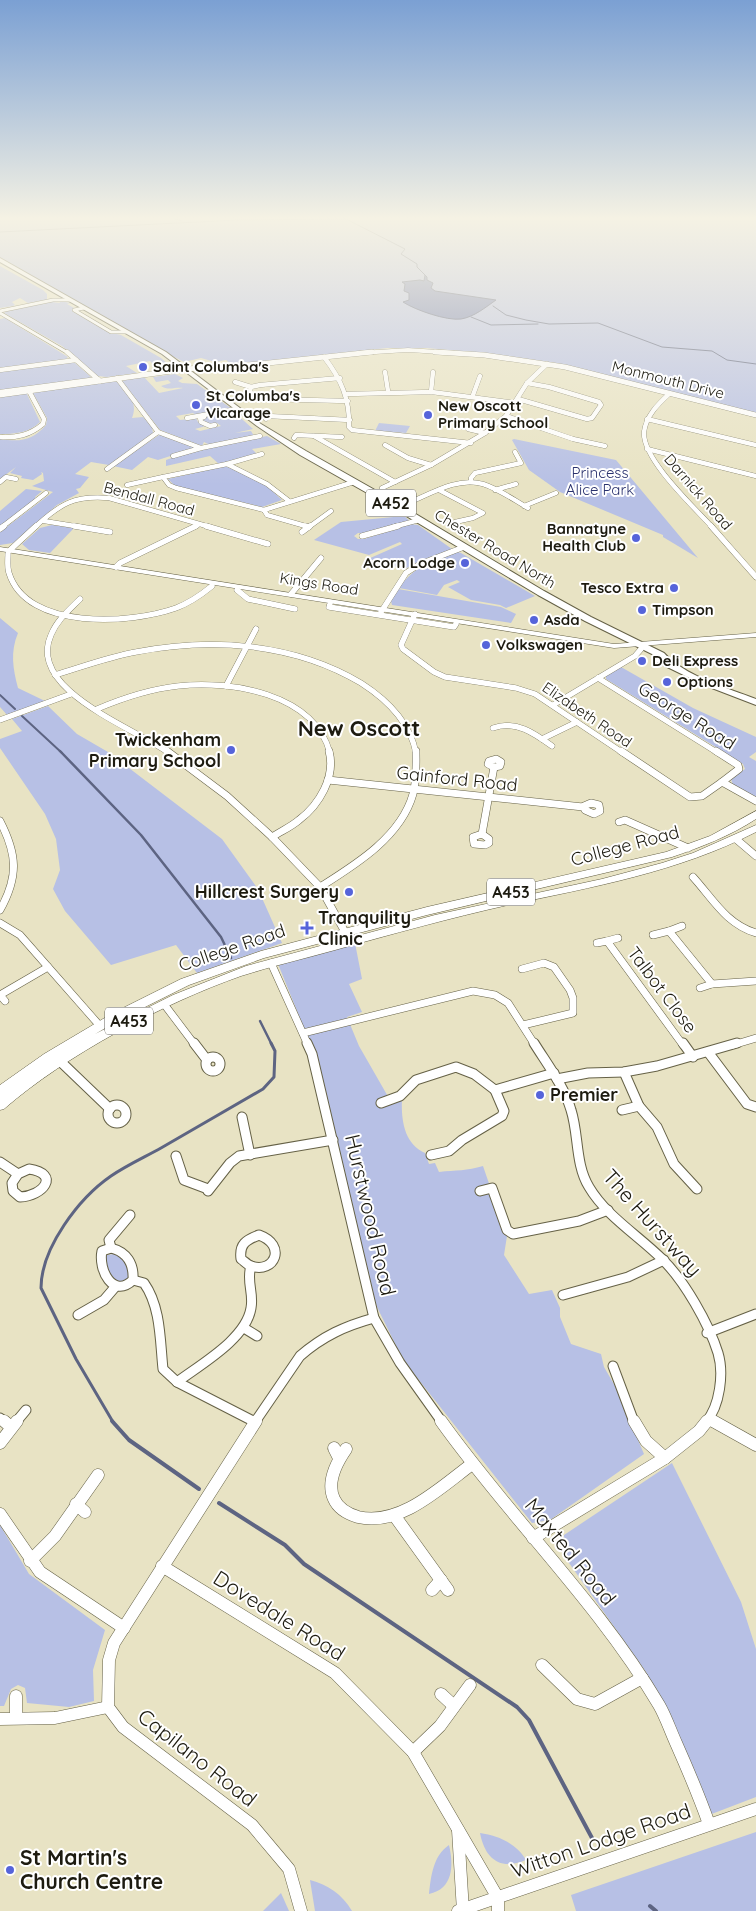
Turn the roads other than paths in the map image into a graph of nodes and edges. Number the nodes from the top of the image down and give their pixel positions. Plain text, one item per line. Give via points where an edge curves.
1 (21, 307) edge
2 (84, 308) joint
3 (0, 312) edge
4 (125, 332) junction
5 (324, 357) junction
6 (76, 360) junction
7 (547, 364) junction
8 (183, 369) junction
9 (0, 370) edge
10 (385, 372) dead end
11 (438, 372) dead end
12 (486, 377) dead end
13 (117, 378) junction
14 (340, 378) junction
15 (99, 380) junction
16 (234, 382) dead end
17 (527, 383) junction
18 (251, 388) junction
19 (29, 391) junction
20 (388, 391) junction
21 (431, 392) junction
22 (0, 393) edge
23 (347, 394) junction
24 (669, 394) junction
25 (473, 395) junction
26 (348, 401) junction
27 (517, 401) junction
28 (237, 409) junction
29 (756, 415) edge
30 (506, 416) junction
31 (204, 417) junction
32 (187, 418) dead end
33 (266, 419) dead end
34 (590, 419) junction
35 (647, 419) junction
36 (350, 420) junction
37 (589, 425) dead end
38 (202, 428) dead end
39 (468, 429) dead end
40 (158, 432) junction
41 (356, 432) junction
42 (485, 433) junction
43 (260, 436) dead end
44 (314, 436) junction
45 (0, 437) edge
46 (342, 437) junction
47 (294, 438) dead end
48 (471, 442) junction
49 (326, 443) junction
50 (385, 445) dead end
51 (602, 445) dead end
52 (756, 445) edge
53 (201, 448) junction
54 (647, 449) junction
55 (262, 454) dead end
56 (508, 454) dead end
57 (166, 459) dead end
58 (227, 464) junction
59 (430, 465) junction
60 (483, 466) dead end
61 (107, 469) dead end
62 (488, 470) junction
63 (756, 476) edge
64 (163, 477) junction
65 (16, 479) dead end
66 (0, 482) edge
67 (354, 482) junction
68 (395, 482) junction
69 (471, 482) junction
70 (520, 484) dead end
71 (128, 485) dead end
72 (382, 488) dead end
73 (439, 490) junction
74 (495, 490) junction
75 (46, 493) dead end
76 (556, 493) dead end
77 (289, 500) junction
78 (398, 507) junction
79 (264, 510) junction
80 (331, 511) dead end
81 (483, 514) junction
82 (492, 516) dead end
83 (419, 520) junction
84 (455, 520) dead end
85 (44, 521) junction
86 (198, 524) junction
87 (309, 527) junction
88 (0, 529) edge
89 (110, 532) dead end
90 (302, 532) dead end
91 (362, 536) dead end
92 (268, 544) dead end
93 (464, 547) junction
94 (0, 549) edge
95 (6, 552) edge
96 (321, 558) dead end
97 (1, 563) dead end
98 (116, 568) junction
99 (756, 577) edge
100 (212, 586) junction
101 (237, 590) junction
102 (278, 594) junction
103 (291, 594) junction
104 (80, 599) dead end
105 (22, 603) dead end
106 (330, 604) junction
107 (295, 609) dead end
108 (382, 610) junction
109 (62, 617) junction
110 (413, 617) junction
111 (256, 629) dead end
112 (756, 635) edge
113 (246, 647) junction
114 (641, 647) junction
115 (54, 675) junction
116 (598, 678) junction
117 (226, 686) junction
118 (71, 694) junction
119 (756, 702) edge
120 (553, 704) junction
121 (97, 709) junction
122 (0, 720) edge
123 (577, 722) junction
124 (493, 728) dead end
125 (542, 739) junction
126 (552, 746) dead end
127 (494, 767) dead end
128 (328, 780) junction
129 (722, 782) junction
130 (414, 789) junction
131 (489, 797) junction
132 (756, 801) edge
133 (583, 807) dead end
134 (756, 814) edge
135 (0, 821) edge
136 (619, 822) dead end
137 (756, 828) edge
138 (482, 834) dead end
139 (272, 836) junction
140 (736, 839) junction
141 (688, 848) junction
142 (756, 856) edge
143 (673, 858) junction
144 (693, 877) dead end
145 (320, 887) junction
146 (0, 910) edge
147 (722, 914) junction
148 (713, 918) dead end
149 (0, 923) edge
150 (682, 926) dead end
151 (669, 931) junction
152 (756, 933) edge
153 (654, 934) dead end
154 (348, 937) junction
155 (618, 938) dead end
156 (607, 941) junction
157 (597, 943) dead end
158 (271, 964) junction
159 (48, 967) junction
160 (522, 970) dead end
161 (756, 981) edge
162 (712, 984) junction
163 (700, 988) dead end
164 (5, 1001) dead end
165 (164, 1004) junction
166 (523, 1024) junction
167 (102, 1030) junction
168 (303, 1033) junction
169 (756, 1038) edge
170 (708, 1052) junction
171 (693, 1057) junction
172 (207, 1060) dead end
173 (61, 1062) junction
174 (624, 1072) junction
175 (556, 1076) junction
176 (495, 1090) junction
177 (0, 1092) edge
178 (381, 1103) dead end
179 (0, 1105) edge
180 (638, 1106) junction
181 (756, 1108) edge
182 (110, 1109) dead end
183 (622, 1110) dead end
184 (242, 1116) dead end
185 (333, 1140) junction
186 (249, 1151) junction
187 (431, 1155) dead end
188 (176, 1156) dead end
189 (0, 1162) edge
190 (18, 1174) dead end
191 (697, 1189) dead end
192 (480, 1191) dead end
193 (608, 1210) junction
194 (130, 1215) dead end
195 (111, 1248) junction
196 (664, 1260) junction
197 (251, 1266) dead end
198 (133, 1280) junction
199 (116, 1286) junction
200 (563, 1295) dead end
201 (756, 1314) edge
202 (78, 1315) dead end
203 (374, 1318) junction
204 (244, 1328) junction
205 (707, 1333) junction
206 (257, 1336) dead end
207 (613, 1366) dead end
208 (177, 1382) junction
209 (26, 1410) dead end
210 (0, 1418) edge
211 (709, 1419) junction
212 (255, 1422) junction
213 (12, 1427) junction
214 (0, 1443) edge
215 (756, 1445) edge
216 (340, 1452) dead end
217 (666, 1458) junction
218 (472, 1464) junction
219 (98, 1475) dead end
220 (76, 1504) junction
221 (86, 1512) dead end
222 (0, 1514) edge
223 (394, 1515) junction
224 (533, 1538) junction
225 (30, 1561) junction
226 (162, 1566) junction
227 (432, 1590) dead end
228 (124, 1628) junction
229 (542, 1665) dead end
230 (642, 1678) junction
231 (470, 1685) dead end
232 (441, 1694) dead end
233 (16, 1696) dead end
234 (454, 1706) junction
235 (108, 1707) junction
236 (16, 1716) junction
237 (0, 1718) edge
238 (413, 1752) junction
239 (756, 1809) edge
240 (709, 1824) junction
241 (458, 1828) junction
242 (498, 1905) edge
243 (301, 1911) edge
244 (461, 1911) edge

1 - 3 street
2 - 4 highway, Chester Road North / A452
2 - 4 street, Chester Road North via 74,310 111,332
3 - 6 street via 57,344
4 - 8 highway, Chester Road North / A452
5 - 7 street, Monmouth Drive via 408,350
5 - 8 street, Monmouth Drive
5 - 14 street
6 - 9 street
6 - 15 street
7 - 17 street
7 - 24 street, Monmouth Drive
8 - 13 street, Monmouth Drive
8 - 28 highway, Chester Road North / A452
10 - 20 street
11 - 21 street via 430,372
12 - 25 street via 478,376
13 - 15 street, Monmouth Drive
13 - 40 street
14 - 18 street
14 - 23 street
15 - 19 street, Monmouth Drive
15 - 22 street
16 - 18 street
17 - 27 street
17 - 34 street via 599,402 601,405
18 - 26 street via 251,395 263,399
19 - 22 street, Monmouth Drive
19 - 45 street via 44,419 43,424 24,436
20 - 21 street
20 - 23 street
21 - 25 street
23 - 26 street
24 - 29 street, Monmouth Drive
24 - 35 street via 652,409
25 - 27 street
26 - 36 street
27 - 30 street
27 - 34 street
28 - 31 street
28 - 67 highway, Chester Road North / A452 via 284,442
30 - 42 street
30 - 51 street via 573,439
31 - 32 street
31 - 38 street via 200,420 213,425
33 - 36 street via 267,416
34 - 37 street
35 - 52 street
35 - 54 street, Darnick Road via 644,436
36 - 41 street via 349,427
39 - 42 street
40 - 53 street
40 - 61 street
41 - 46 street
41 - 48 street
42 - 48 street
43 - 53 street
44 - 46 street
44 - 47 street via 296,435
44 - 49 street
46 - 49 street
48 - 59 street
49 - 68 street
50 - 59 street via 408,458
53 - 57 street
54 - 63 street
54 - 99 street, Darnick Road via 654,462
55 - 58 street
56 - 62 street via 515,453 522,465
58 - 64 street
58 - 77 street via 267,484
59 - 68 street
60 - 62 street
62 - 69 street via 475,473
64 - 71 street
64 - 79 street via 176,488
65 - 66 street via 6,477
67 - 77 street
67 - 78 highway, Chester Road North / A452
68 - 72 street
69 - 73 street
69 - 74 street
70 - 74 street
73 - 78 street
73 - 81 street
74 - 76 street via 526,507
75 - 88 street
77 - 79 street
78 - 83 highway, Chester Road North / A452
79 - 87 street via 267,515
80 - 87 street via 318,517
81 - 82 street
81 - 84 street
83 - 91 street
83 - 93 highway, Chester Road North / A452
85 - 86 street, Bendall Road via 71,500 93,497 109,498
85 - 89 street
85 - 95 street, Bendall Road
86 - 92 street, Bendall Road
86 - 98 street
87 - 90 street
93 - 108 street via 406,573
93 - 114 highway, Chester Road North / A452
94 - 95 main road, Kings Road
95 - 97 street, Bendall Road
95 - 98 main road, Kings Road
95 - 100 main road, Kings Road
96 - 103 street
98 - 102 main road, Kings Road
100 - 101 main road, Kings Road
100 - 109 street via 194,599 153,613 102,619
101 - 102 main road, Kings Road
101 - 107 street, Kings Road via 248,600
102 - 103 main road, Kings Road
102 - 106 main road, Kings Road
103 - 108 main road, Kings Road
104 - 109 street
105 - 109 street
106 - 108 main road, Kings Road
106 - 110 street, Kings Road via 329,607
108 - 110 main road, Kings Road
109 - 115 street via 50,634 47,646
110 - 114 main road, Kings Road via 614,646
110 - 114 main road, Kings Road via 622,650
110 - 120 street, Elizabeth Road via 401,645 434,672 445,677 523,690
111 - 113 street
112 - 114 main road
113 - 115 street via 199,645 146,650
113 - 117 street
113 - 130 street via 296,655 318,663 354,679 388,704 400,717 416,750 418,765
114 - 116 street via 636,656
114 - 119 highway, A452 via 652,656 707,683
115 - 118 street
116 - 120 street
116 - 129 street, George Road via 738,766 739,770
117 - 121 street via 158,689 133,694
117 - 128 street via 285,702 314,723 330,752
118 - 121 street
118 - 122 street
120 - 123 street, Elizabeth Road
121 - 139 street via 165,750 228,796
123 - 125 street
123 - 129 street, Elizabeth Road via 694,798
124 - 125 street via 512,723
125 - 126 street
127 - 131 street
128 - 130 street, Gainford Road
128 - 139 street via 323,794 312,808 298,821
129 - 132 street
130 - 131 street, Gainford Road
130 - 145 street via 402,816 373,851
131 - 133 street, Gainford Road
131 - 138 street
134 - 141 main road, College Road / A453 via 726,832
135 - 146 street via 11,845 13,860 13,879
136 - 141 street via 625,820
137 - 140 main road, College Road / A453
139 - 145 street
140 - 142 street
140 - 143 main road, College Road / A453
141 - 143 main road, College Road / A453
143 - 154 main road, College Road / A453 via 570,888
144 - 147 street via 703,882
145 - 154 street
147 - 148 street
147 - 152 street via 737,926
149 - 159 street via 20,935
150 - 151 street
151 - 153 street
151 - 162 street
154 - 158 main road, College Road / A453
154 - 167 main road, College Road / A453 via 269,952 185,982
155 - 156 street, Talbot Close
156 - 157 street, Talbot Close
156 - 171 street, Talbot Close
158 - 165 main road, College Road / A453 via 213,982
158 - 168 street, Hurstwood Road
159 - 164 street via 0,995
159 - 167 street
160 - 166 street via 544,963 554,967 573,998 573,1012
161 - 162 street
162 - 163 street
165 - 167 main road, College Road / A453
165 - 172 street
166 - 168 street, The Hurstway via 502,998 473,991
166 - 175 street, The Hurstway
167 - 173 main road, College Road / A453
167 - 177 main road, College Road / A453 via 48,1057
168 - 185 street, Hurstwood Road via 312,1054
169 - 170 street
170 - 171 street
170 - 181 street via 747,1104
171 - 174 street
173 - 179 main road, College Road / A453
173 - 182 street
174 - 175 street
174 - 180 street
175 - 176 street
175 - 193 street, The Hurstway via 571,1110 580,1166 589,1187
176 - 178 street via 466,1069 456,1067 416,1080 400,1096
176 - 187 street via 504,1111 502,1116 449,1151
180 - 183 street
180 - 191 street via 657,1127 674,1164
184 - 186 street
185 - 186 street
185 - 203 street, Hurstwood Road
186 - 188 street via 230,1163 208,1190 184,1180
189 - 190 street
192 - 193 street via 492,1188 507,1230 513,1234 579,1221
193 - 196 street, The Hurstway
194 - 195 street via 109,1240
195 - 198 street via 130,1260
195 - 199 street via 102,1251 100,1261 108,1280
196 - 200 street via 628,1277
196 - 205 street, The Hurstway via 692,1296
197 - 204 street via 247,1276 253,1305
198 - 199 street via 123,1288
198 - 208 street via 148,1287 155,1307 151,1324 162,1368
199 - 202 street via 100,1304
201 - 205 street
203 - 212 street, Hurstwood Road via 338,1328 318,1340 300,1356
203 - 218 street, Maxted Road via 400,1363
204 - 206 street
204 - 208 street
205 - 211 street, The Hurstway via 718,1354 720,1380
207 - 217 street via 635,1424 646,1441
208 - 212 street
209 - 213 street
210 - 213 street
211 - 215 street
211 - 217 street, The Hurstway
212 - 226 street, Hurstwood Road
213 - 214 street
216 - 223 street via 331,1492 338,1506 352,1516 369,1519
217 - 224 street, The Hurstway
218 - 223 street
218 - 224 street, Maxted Road
219 - 220 street
220 - 221 street
220 - 225 street via 55,1536
222 - 225 street
223 - 227 street via 444,1585
224 - 230 street, Maxted Road via 591,1608
225 - 228 street via 40,1572
226 - 228 street, Hurstwood Road
226 - 238 street, Dovedale Road via 335,1673
228 - 235 street via 114,1643 109,1660
229 - 230 street via 577,1699 596,1704
230 - 240 street, Maxted Road via 662,1712
231 - 234 street
232 - 234 street
233 - 236 street
234 - 238 street via 440,1726
235 - 236 street via 44,1720
235 - 243 street, Capilano Road via 123,1727 252,1826 274,1849 289,1869
236 - 237 street
238 - 241 street, Dovedale Road
239 - 240 street, Witton Lodge Road
240 - 242 street, Witton Lodge Road
241 - 242 street, Dovedale Road
241 - 244 street, Dovedale Road
242 - 244 street, Witton Lodge Road

